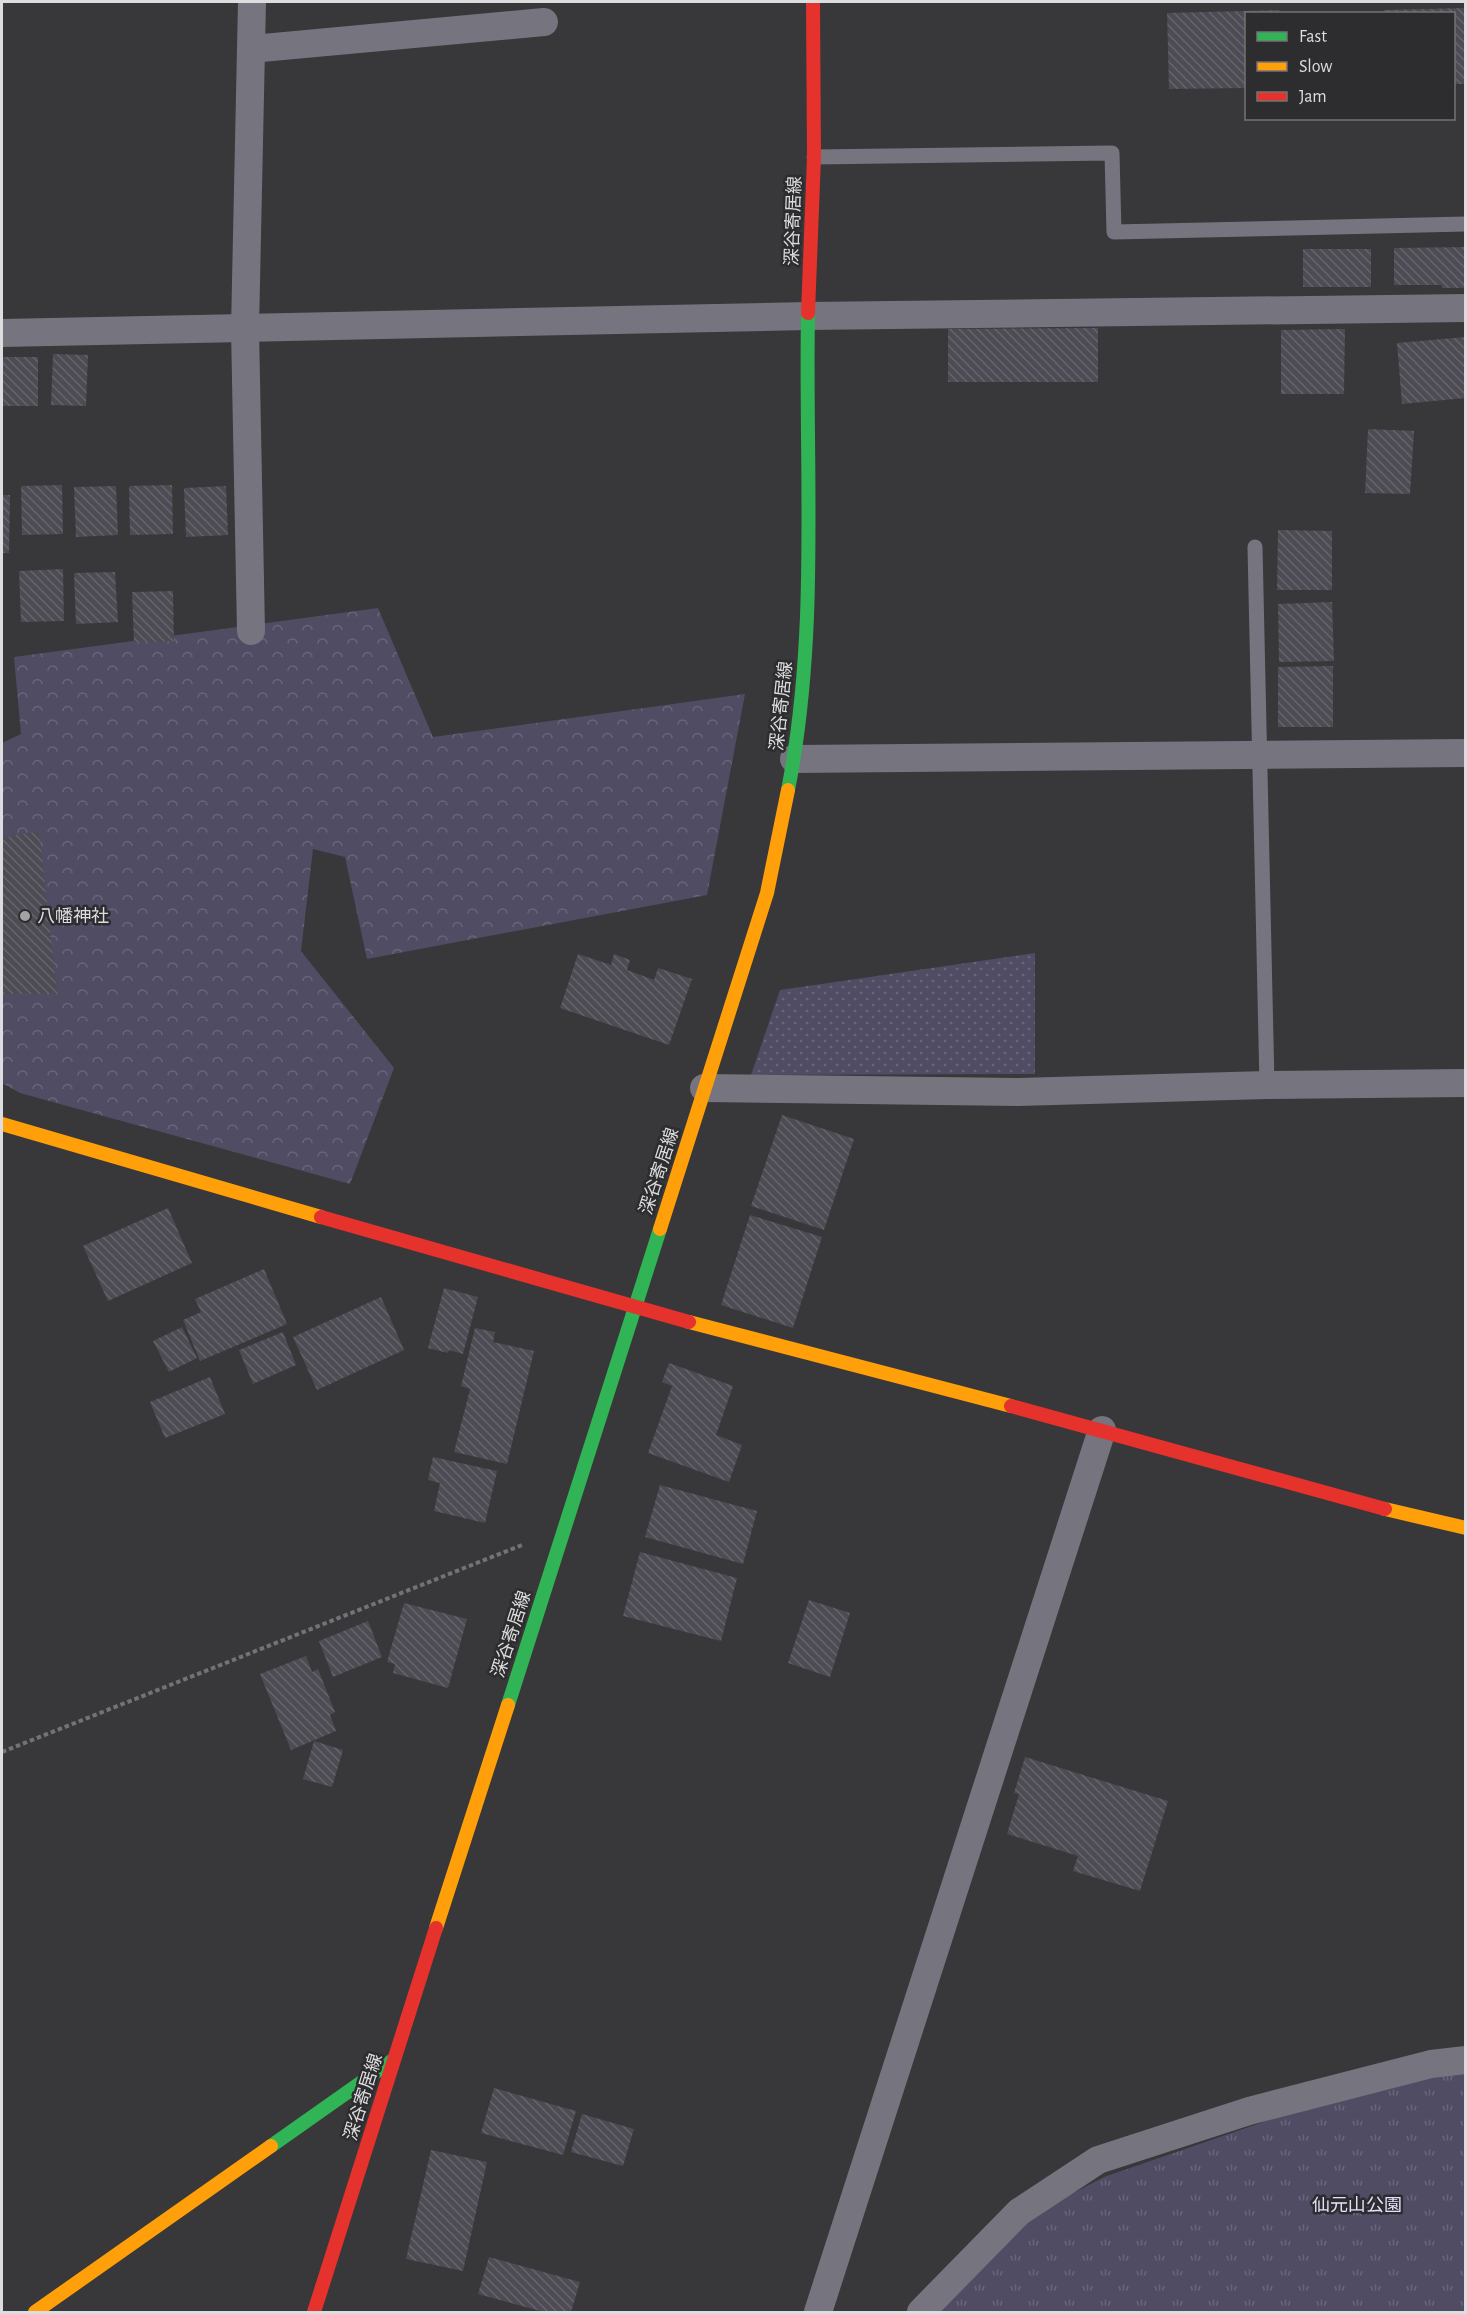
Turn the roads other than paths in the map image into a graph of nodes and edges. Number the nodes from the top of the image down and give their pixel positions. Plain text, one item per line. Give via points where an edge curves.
1 (252, 2) edge
2 (813, 2) edge
3 (543, 22) dead end
4 (252, 49) junction
5 (814, 158) junction
6 (1466, 224) edge
7 (1466, 308) edge
8 (808, 316) junction
9 (245, 329) junction
10 (2, 333) edge
11 (1255, 547) dead end
12 (251, 631) dead end
13 (1466, 753) edge
14 (1260, 754) junction
15 (794, 759) junction
16 (1466, 1083) edge
17 (1267, 1085) junction
18 (705, 1088) junction
19 (4, 1127) edge
20 (634, 1308) junction
21 (1102, 1430) junction
22 (1466, 1528) edge
23 (393, 2060) junction
24 (1466, 2060) edge
25 (35, 2313) edge
26 (314, 2313) edge
27 (818, 2313) edge
28 (921, 2313) edge

1 - 4 street
2 - 5 main road, 深谷寄居線
3 - 4 street
4 - 9 street
5 - 6 lane via 1112,153 1114,232
5 - 8 main road, 深谷寄居線
7 - 8 street
8 - 9 street
8 - 15 main road, 深谷寄居線 via 810,524 804,664
9 - 10 street
9 - 12 street
11 - 14 lane
13 - 14 street
14 - 15 street
14 - 17 lane
15 - 18 main road, 深谷寄居線 via 767,892
16 - 17 street
17 - 18 street via 1018,1092
18 - 20 main road, 深谷寄居線
19 - 20 main road
20 - 21 main road
20 - 23 main road, 深谷寄居線
21 - 22 main road
21 - 27 street
23 - 25 main road
23 - 26 main road, 深谷寄居線
24 - 28 street via 1431,2064 1249,2111 1098,2160 1019,2212

